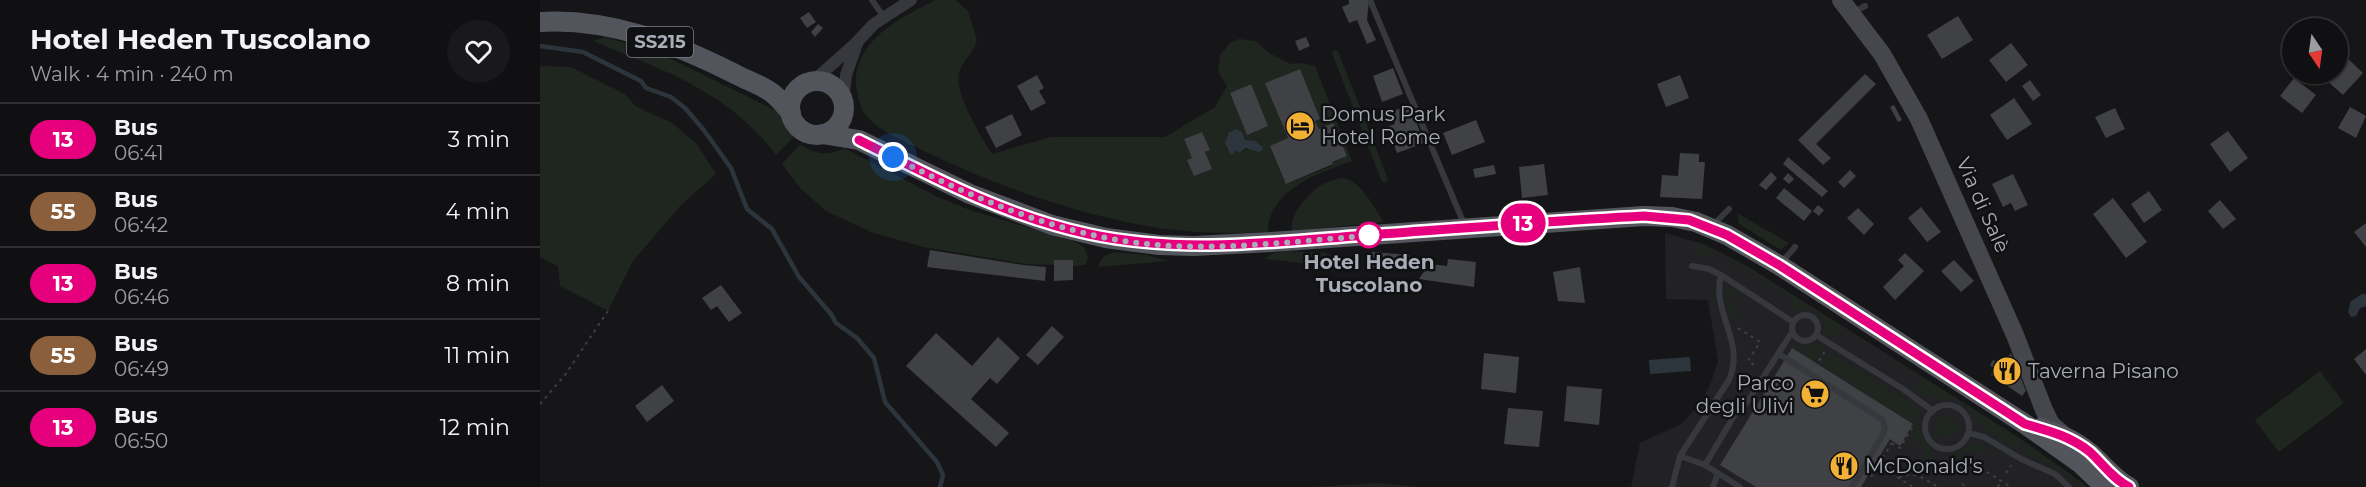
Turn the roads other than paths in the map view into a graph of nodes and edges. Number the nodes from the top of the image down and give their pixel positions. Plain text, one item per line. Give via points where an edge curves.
1 (872, 0) edge
2 (911, 0) edge
3 (1370, 0) edge
4 (1852, 6) edge
5 (883, 16) junction
6 (540, 22) edge
7 (859, 40) junction
8 (808, 84) junction
9 (771, 92) junction
10 (844, 105) junction
11 (791, 113) junction
12 (822, 134) junction
13 (859, 140) junction
14 (1729, 209) dead end
15 (1710, 227) junction
16 (1455, 232) junction
17 (1795, 247) dead end
18 (1779, 265) junction
19 (1692, 266) dead end
20 (1721, 275) junction
21 (1793, 322) junction
22 (1792, 332) junction
23 (1816, 335) junction
24 (1779, 354) junction
25 (1933, 411) junction
26 (2025, 424) junction
27 (1968, 433) junction
28 (2066, 436) junction
29 (1680, 456) junction
30 (1705, 465) junction
31 (1718, 473) junction
32 (1672, 487) edge
33 (1713, 487) edge
34 (1740, 487) edge
35 (1852, 487) edge
36 (2069, 487) edge
37 (2105, 487) edge
38 (2129, 487) edge

1 - 5 lane
2 - 5 street
3 - 16 lane
4 - 28 main road, Via di Salè via 1936,153 2044,410 2051,424
5 - 7 street
6 - 9 main road, SS215 via 602,26 647,36
7 - 8 street
7 - 10 street via 846,75
8 - 9 main road
8 - 10 main road via 830,85 839,92
8 - 11 main road via 796,93
9 - 11 main road
10 - 12 main road via 839,123
10 - 13 main road
11 - 12 main road via 802,130
12 - 13 main road
13 - 16 main road via 986,200 1091,235 1173,246 1320,243
14 - 15 lane
15 - 16 main road via 1681,218 1644,216
15 - 18 main road
17 - 18 lane
18 - 26 main road
19 - 20 lane
20 - 21 lane
20 - 29 lane via 1718,296 1732,341 1734,369
21 - 22 lane
21 - 23 lane via 1799,316 1812,317 1818,327
22 - 23 lane via 1803,342
22 - 24 lane
23 - 25 lane
24 - 30 lane via 1737,411
24 - 35 lane via 1882,420 1883,434
25 - 27 lane via 1945,405 1959,409 1967,419
25 - 27 lane via 1925,427 1936,447 1953,448
26 - 28 main road
26 - 37 main road
27 - 36 lane via 1984,437 2055,474
28 - 38 main road
29 - 30 lane
29 - 32 lane
30 - 31 lane
31 - 33 lane
31 - 34 lane

